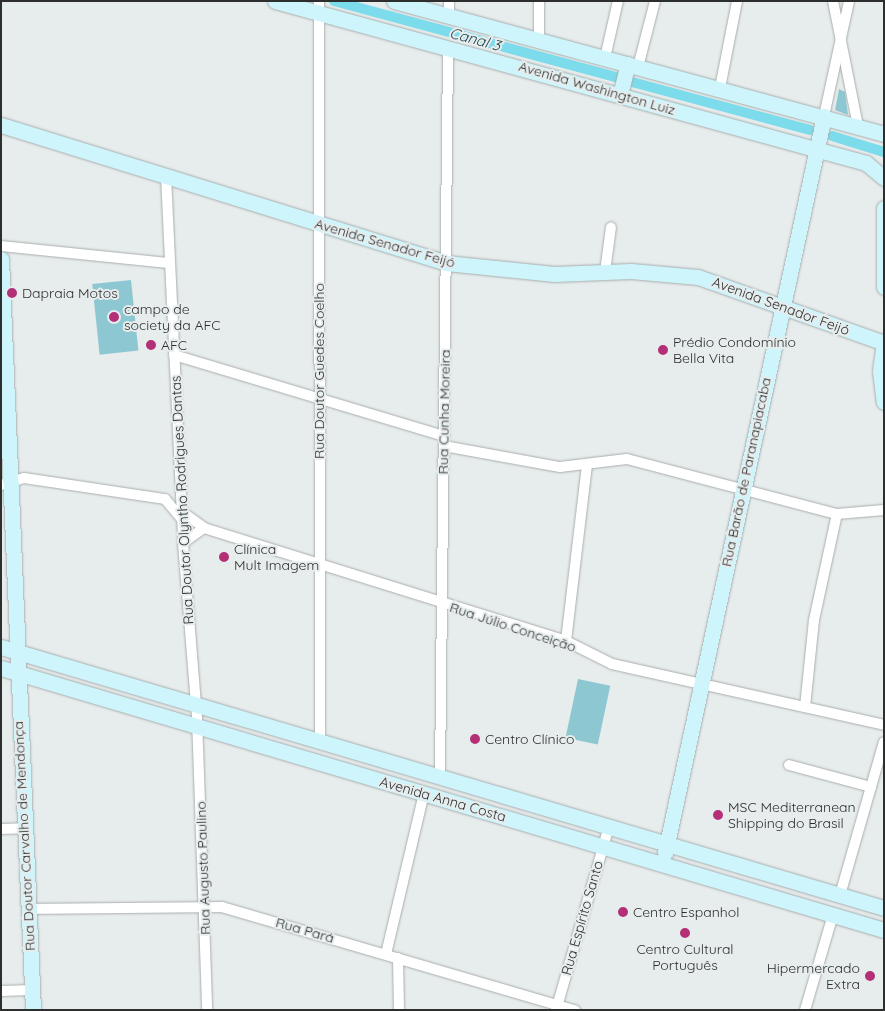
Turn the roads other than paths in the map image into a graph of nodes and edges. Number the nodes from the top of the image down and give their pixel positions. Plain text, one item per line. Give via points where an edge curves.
1 (275, 1) edge
2 (394, 1) edge
3 (539, 1) edge
4 (618, 1) edge
5 (655, 1) edge
6 (737, 1) edge
7 (833, 1) edge
8 (849, 1) edge
9 (319, 8) edge
10 (449, 9) edge
11 (539, 40) junction
12 (841, 40) junction
13 (448, 47) junction
14 (606, 58) junction
15 (633, 65) junction
16 (832, 80) junction
17 (849, 80) junction
18 (720, 88) junction
19 (620, 95) junction
20 (824, 116) junction
21 (1, 125) edge
22 (858, 126) junction
23 (884, 134) edge
24 (817, 150) junction
25 (166, 176) junction
26 (884, 178) edge
27 (884, 208) edge
28 (319, 224) junction
29 (611, 227) dead end
30 (1, 246) edge
31 (1, 259) edge
32 (446, 262) junction
33 (168, 264) junction
34 (604, 272) junction
35 (2, 276) edge
36 (884, 287) edge
37 (782, 308) junction
38 (884, 342) edge
39 (174, 355) junction
40 (319, 397) junction
41 (884, 402) edge
42 (444, 441) junction
43 (587, 466) junction
44 (179, 480) junction
45 (7, 483) edge
46 (741, 492) junction
47 (165, 499) junction
48 (884, 510) edge
49 (837, 514) junction
50 (181, 515) junction
51 (204, 528) junction
52 (183, 543) junction
53 (319, 563) junction
54 (442, 604) junction
55 (566, 641) junction
56 (10, 660) edge
57 (699, 682) junction
58 (194, 704) junction
59 (805, 707) junction
60 (884, 725) edge
61 (198, 726) junction
62 (320, 741) junction
63 (884, 742) edge
64 (789, 765) dead end
65 (440, 777) junction
66 (871, 787) junction
67 (424, 793) junction
68 (609, 826) junction
69 (24, 828) junction
70 (1, 829) edge
71 (667, 843) junction
72 (602, 846) junction
73 (663, 864) junction
74 (840, 895) junction
75 (205, 906) junction
76 (883, 908) edge
77 (28, 909) junction
78 (833, 915) junction
79 (884, 930) edge
80 (386, 954) junction
81 (398, 958) junction
82 (32, 990) junction
83 (1, 991) edge
84 (556, 1007) edge
85 (33, 1010) edge
86 (207, 1010) edge
87 (400, 1010) edge
88 (574, 1010) edge
89 (805, 1010) edge

1 - 9 main road, Avenida Washington Luiz
2 - 10 main road
3 - 11 street
4 - 14 street
5 - 15 street
6 - 18 street
7 - 12 street
8 - 12 street, Rua Barão de Paranapiacaba
9 - 13 main road, Avenida Washington Luiz
9 - 28 street, Rua Doutor Guedes Coelho
10 - 11 main road
11 - 14 main road
12 - 16 street, Rua Barão de Paranapiacaba
12 - 17 street
13 - 19 main road, Avenida Washington Luiz
13 - 32 street, Rua Cunha Moreira
14 - 15 main road
15 - 18 main road
15 - 19 main road
16 - 17 street
16 - 20 street, Rua Barão de Paranapiacaba
17 - 22 street
18 - 20 main road
19 - 24 main road, Avenida Washington Luiz
20 - 22 main road
20 - 24 main road, Rua Barão de Paranapiacaba
21 - 25 main road, Avenida Senador Feijó
22 - 23 main road
24 - 26 main road, Avenida Washington Luiz via 871,165
24 - 37 main road, Rua Barão de Paranapiacaba
25 - 28 main road, Avenida Senador Feijó
25 - 33 street, Rua Doutor Olyntho Rodrigues Dantas
27 - 36 main road
28 - 32 main road, Avenida Senador Feijó
28 - 40 street, Rua Doutor Guedes Coelho
29 - 34 street
30 - 33 street
31 - 35 main road, Rua Doutor Carvalho de Mendonça
32 - 34 main road, Avenida Senador Feijó via 554,274
32 - 42 street, Rua Cunha Moreira
33 - 39 street, Rua Doutor Olyntho Rodrigues Dantas
34 - 37 main road, Avenida Senador Feijó via 698,277
35 - 45 main road, Rua Doutor Carvalho de Mendonça
37 - 38 main road, Avenida Senador Feijó
37 - 46 main road, Rua Barão de Paranapiacaba
38 - 41 main road
39 - 40 street
39 - 44 street, Rua Doutor Olyntho Rodrigues Dantas
40 - 42 street
40 - 53 street, Rua Doutor Guedes Coelho
42 - 43 street via 560,467
42 - 54 street, Rua Cunha Moreira
43 - 46 street via 627,459
43 - 55 street
44 - 47 street
44 - 50 street, Rua Doutor Olyntho Rodrigues Dantas
45 - 47 street via 24,478
45 - 56 main road, Rua Doutor Carvalho de Mendonça
46 - 49 street
46 - 57 main road, Rua Barão de Paranapiacaba
47 - 50 street, Rua Júlio Conceição
48 - 49 street
49 - 59 street via 814,620
50 - 51 street, Rua Júlio Conceição
50 - 52 street, Rua Doutor Olyntho Rodrigues Dantas
51 - 52 street
51 - 53 street, Rua Júlio Conceição
52 - 58 street, Rua Doutor Olyntho Rodrigues Dantas
53 - 54 street, Rua Júlio Conceição
53 - 62 street, Rua Doutor Guedes Coelho
54 - 55 street, Rua Júlio Conceição
54 - 65 street, Rua Cunha Moreira
55 - 57 street, Rua Júlio Conceição via 612,664
56 - 58 main road, Avenida Anna Costa
56 - 61 main road, Avenida Anna Costa
56 - 69 main road, Rua Doutor Carvalho de Mendonça
57 - 59 street, Rua Júlio Conceição
57 - 71 main road, Rua Barão de Paranapiacaba
58 - 61 street, Rua Doutor Olyntho Rodrigues Dantas
58 - 62 main road, Avenida Anna Costa
59 - 60 street, Rua Júlio Conceição
61 - 67 main road, Avenida Anna Costa
61 - 75 street, Rua Augusto Paulino
62 - 65 main road, Avenida Anna Costa
63 - 66 street
64 - 66 street
65 - 68 main road, Avenida Anna Costa
66 - 74 street
67 - 72 main road, Avenida Anna Costa
67 - 80 street
68 - 71 main road, Avenida Anna Costa
68 - 72 street, Rua Espírito Santo
69 - 70 street
69 - 77 main road, Rua Doutor Carvalho de Mendonça
71 - 73 main road, Rua Barão de Paranapiacaba
71 - 74 main road, Avenida Anna Costa
72 - 73 main road, Avenida Anna Costa
72 - 84 street, Rua Espírito Santo
73 - 78 main road, Avenida Anna Costa
74 - 76 main road, Avenida Anna Costa
75 - 77 street, Rua Pará
75 - 80 street, Rua Pará via 227,908
75 - 86 street, Rua Augusto Paulino
76 - 78 main road via 847,902
77 - 82 main road, Rua Doutor Carvalho de Mendonça
78 - 79 main road, Avenida Anna Costa
78 - 89 street
80 - 81 street, Rua Pará
81 - 84 street, Rua Pará
81 - 87 street
82 - 83 street
82 - 85 main road, Rua Doutor Carvalho de Mendonça
84 - 88 street, Rua Pará

